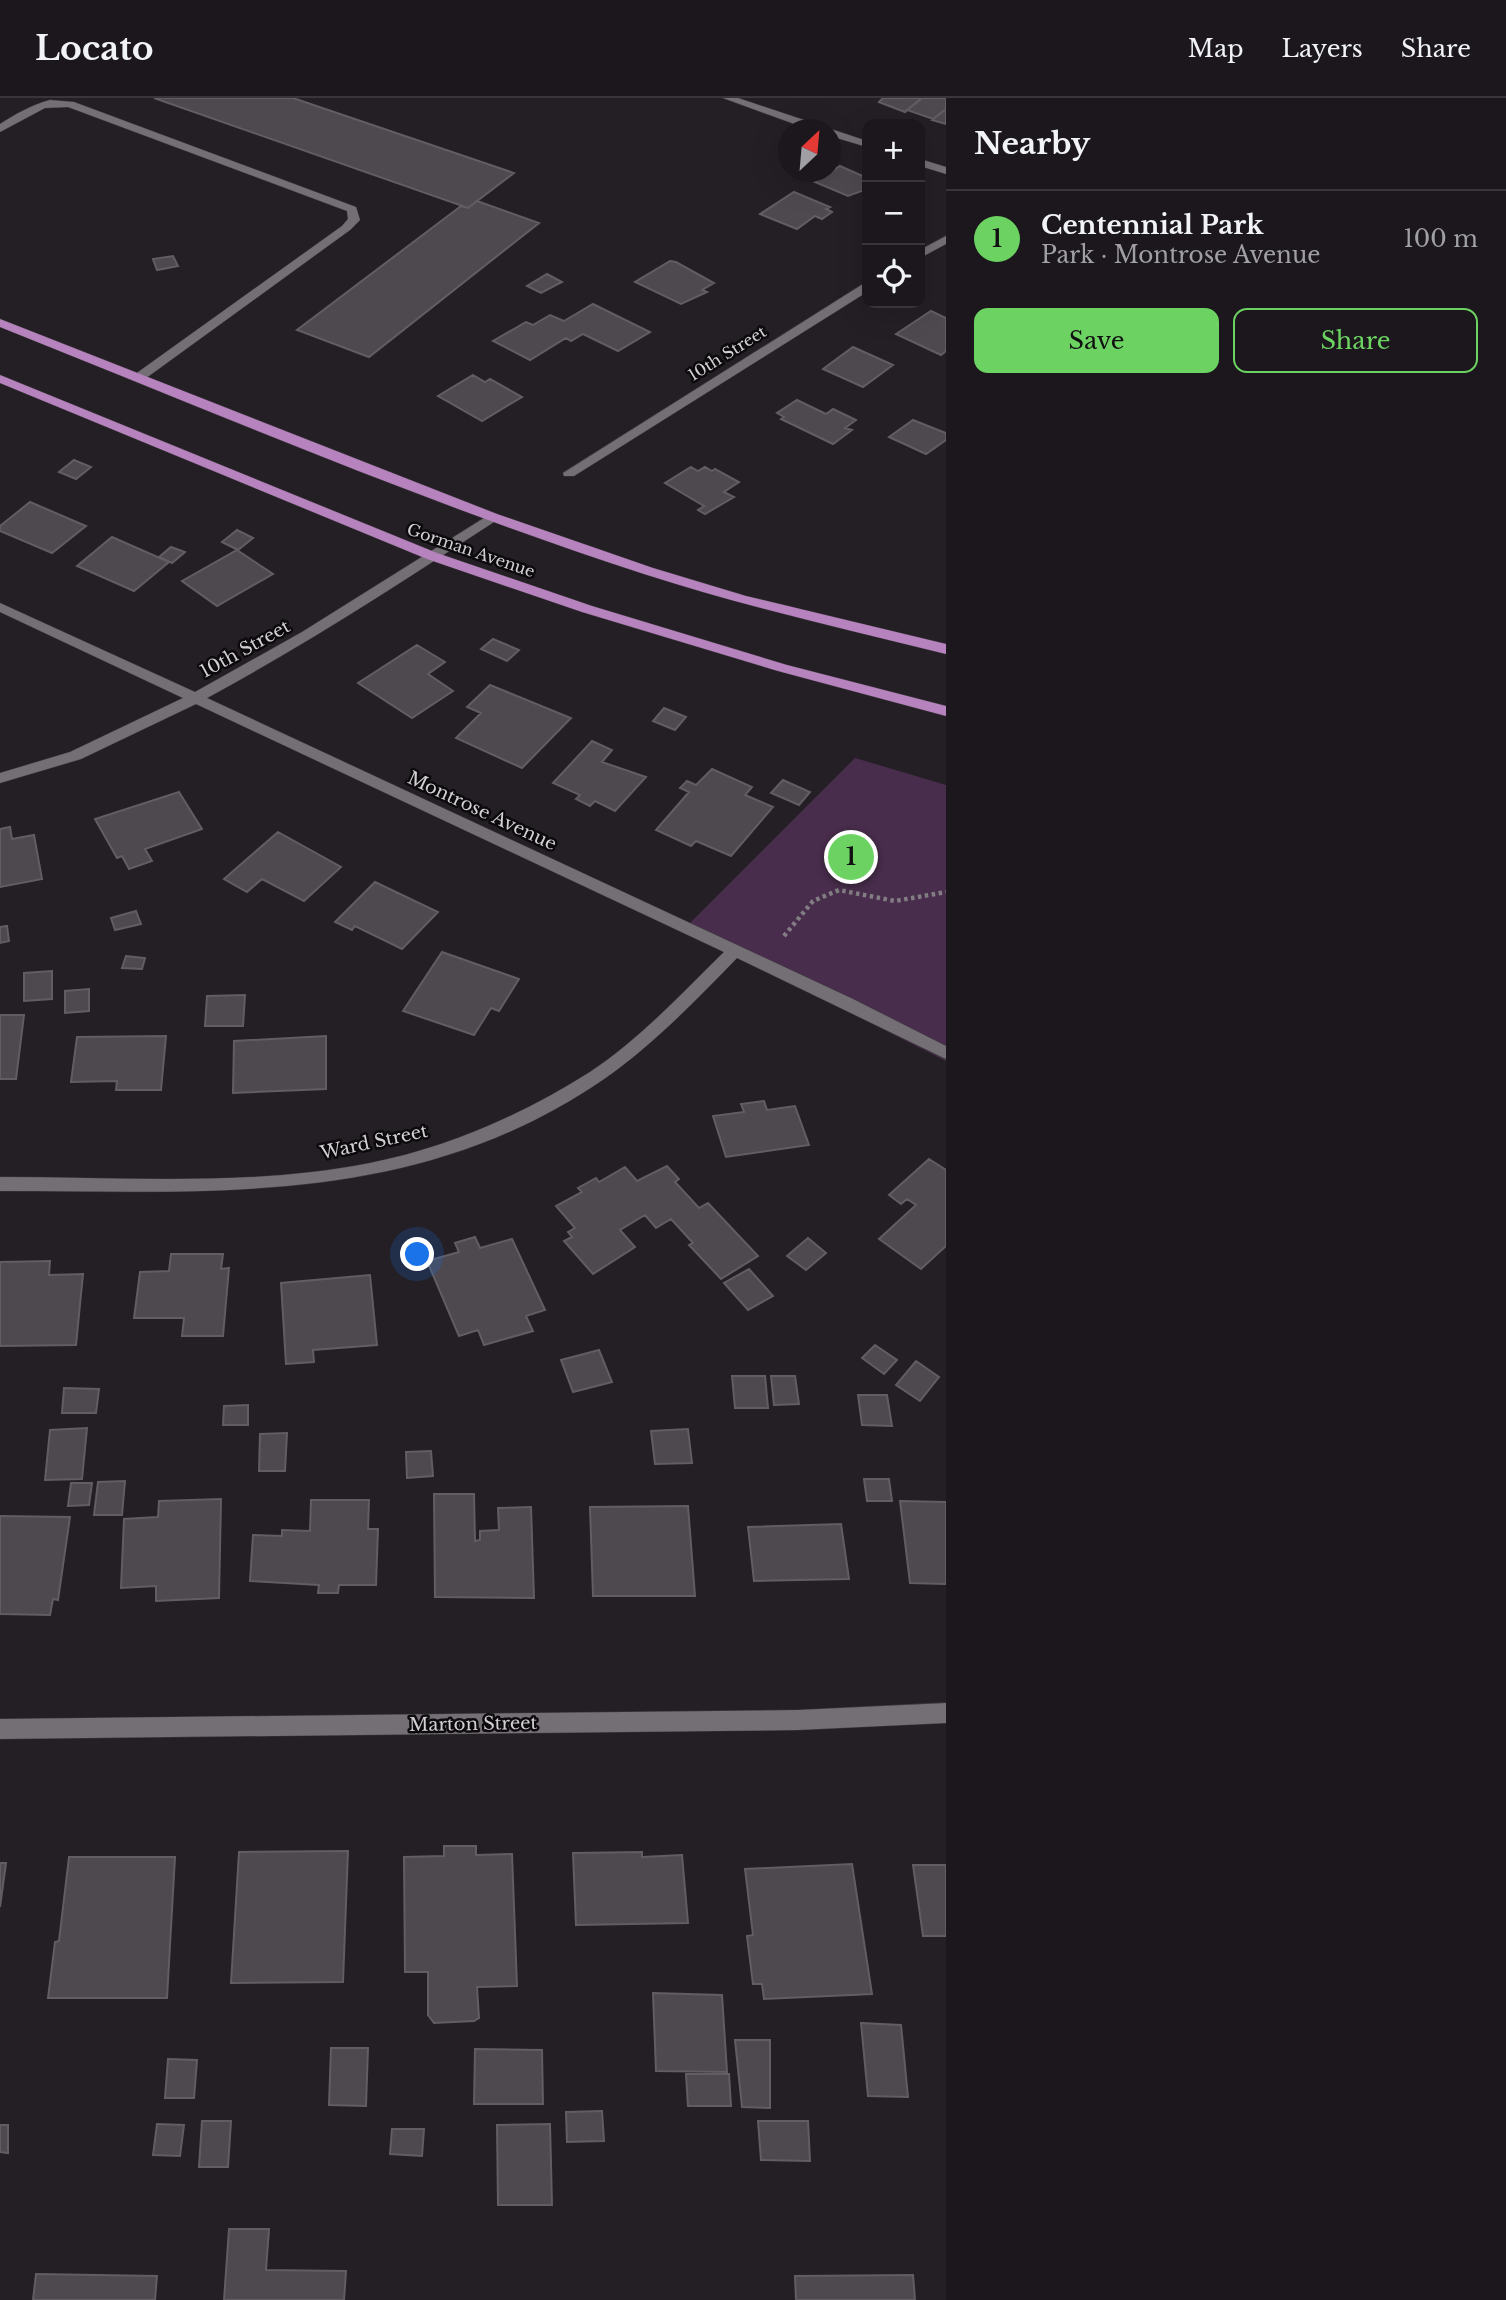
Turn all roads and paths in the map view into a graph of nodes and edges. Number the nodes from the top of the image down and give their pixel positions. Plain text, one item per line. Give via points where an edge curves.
1 (728, 98) edge
2 (790, 119) edge
3 (0, 129) edge
4 (841, 135) edge
5 (862, 142) edge
6 (925, 164) edge
7 (946, 171) edge
8 (946, 239) edge
9 (925, 252) edge
10 (862, 290) edge
11 (0, 323) edge
12 (138, 378) junction
13 (0, 379) edge
14 (569, 473) dead end
15 (492, 517) junction
16 (432, 556) junction
17 (0, 607) edge
18 (946, 649) edge
19 (196, 698) junction
20 (946, 711) edge
21 (0, 778) edge
22 (946, 892) edge
23 (734, 952) junction
24 (762, 965) junction
25 (946, 1053) edge
26 (0, 1184) edge
27 (946, 1713) edge
28 (0, 1729) edge

1 - 2 street
3 - 12 street via 34,107 55,101 70,104 352,209 354,220 346,228
4 - 5 street
6 - 7 street
8 - 9 street
10 - 14 street, 10th Street
11 - 12 main road
12 - 15 main road
13 - 16 main road, Gorman Avenue
15 - 16 street, 10th Street
15 - 18 main road via 743,600
16 - 19 street, 10th Street via 311,634
16 - 20 main road, Gorman Avenue via 587,609
17 - 19 street, Montrose Avenue
19 - 21 street, 10th Street via 91,752
19 - 23 street, Montrose Avenue
22 - 24 path via 895,901 839,890 813,901
23 - 24 street, Montrose Avenue
23 - 26 street, Ward Street via 643,1040 597,1075 544,1107 416,1158 337,1174 240,1182
24 - 25 street, Montrose Avenue
27 - 28 street, Marton Street via 798,1720

